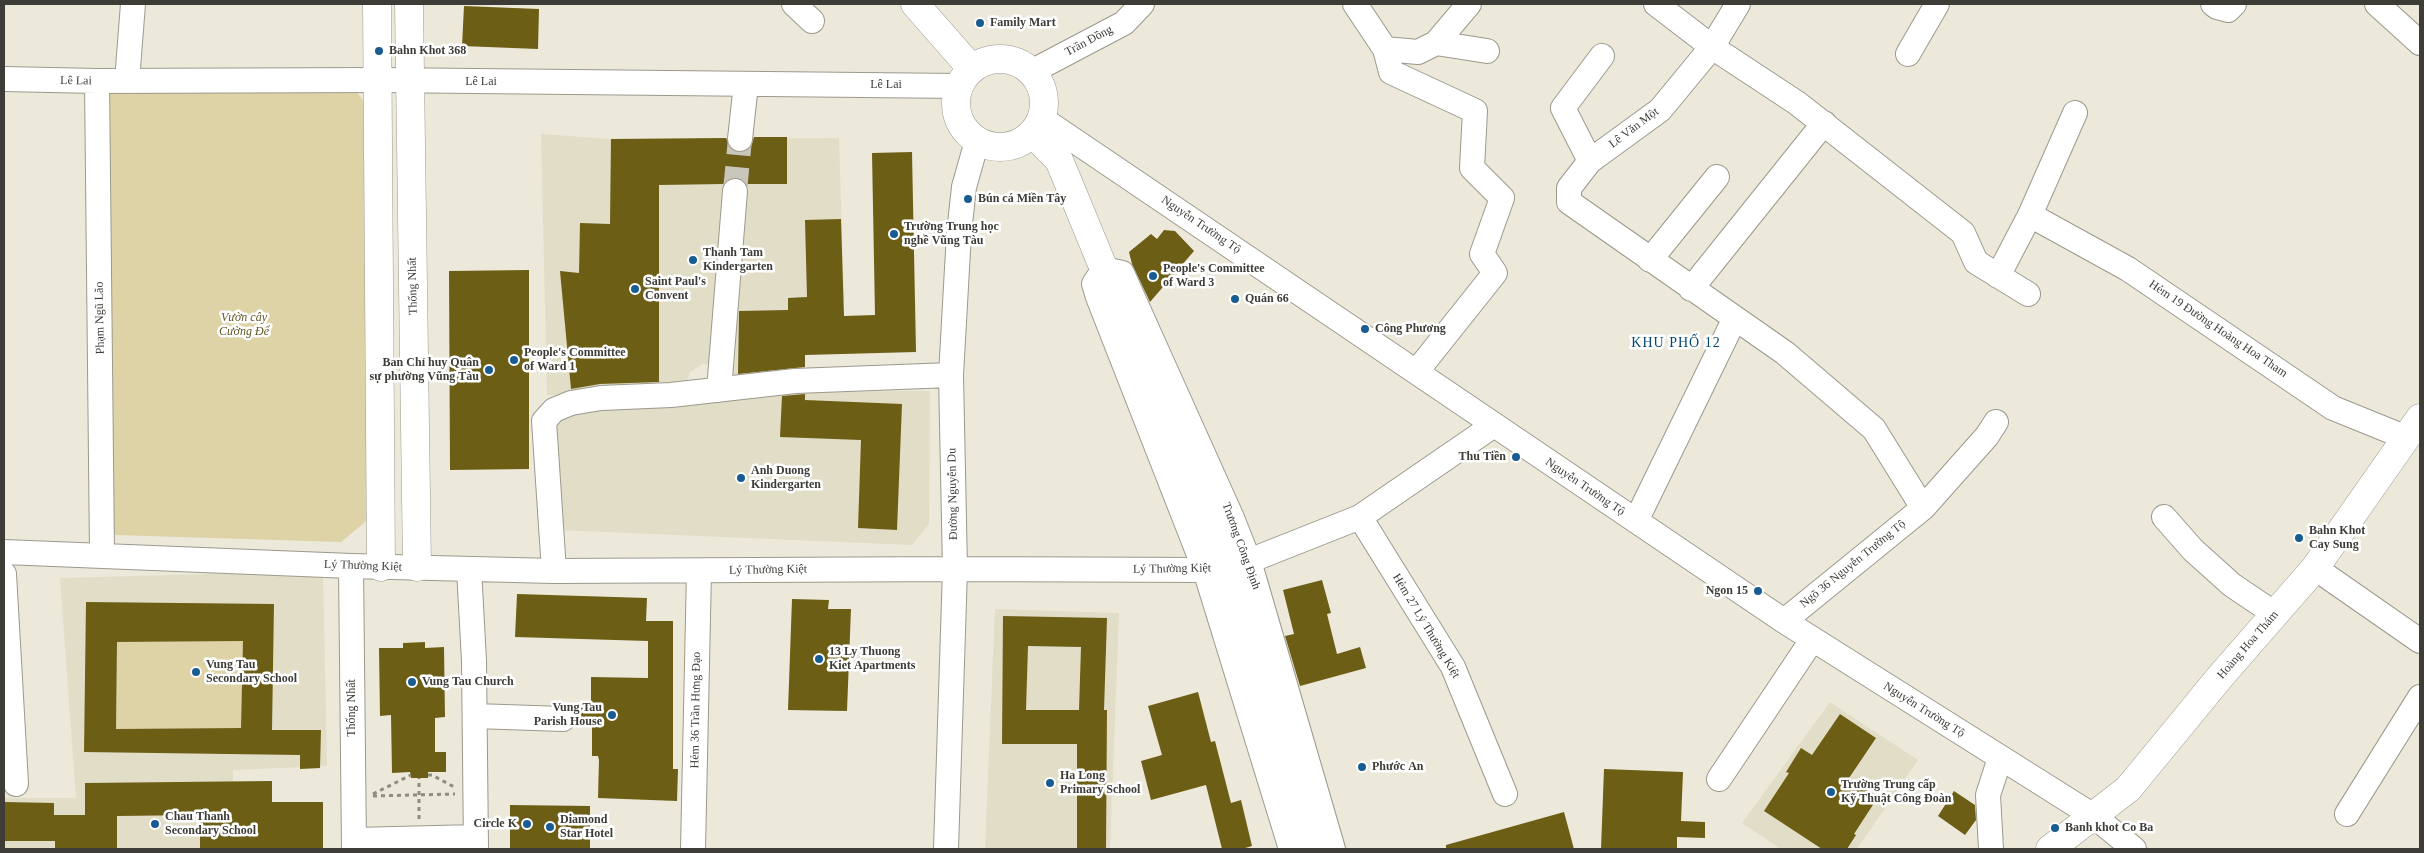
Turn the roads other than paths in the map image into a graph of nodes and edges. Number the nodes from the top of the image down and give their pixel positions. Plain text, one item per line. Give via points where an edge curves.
1 (132, 4) edge
2 (377, 4) edge
3 (409, 4) edge
4 (794, 4) edge
5 (915, 4) edge
6 (1142, 4) edge
7 (1355, 4) edge
8 (1469, 4) edge
9 (1656, 4) edge
10 (1738, 4) edge
11 (1937, 4) edge
12 (2213, 4) edge
13 (2234, 4) edge
14 (2377, 4) edge
15 (812, 21) dead end
16 (1436, 43) junction
17 (2420, 43) edge
18 (1712, 47) junction
19 (1385, 49) junction
20 (1487, 51) dead end
21 (1908, 54) dead end
22 (1602, 56) dead end
23 (1031, 72) junction
24 (965, 78) junction
25 (4, 79) edge
26 (378, 80) junction
27 (97, 81) junction
28 (127, 81) junction
29 (409, 81) junction
30 (746, 84) junction
31 (2075, 113) dead end
32 (1824, 124) junction
33 (1036, 126) junction
34 (740, 139) tunnel mouth
35 (977, 141) junction
36 (1590, 161) junction
37 (1717, 177) dead end
38 (735, 191) tunnel mouth
39 (2030, 215) junction
40 (1650, 260) junction
41 (1998, 276) junction
42 (1691, 288) junction
43 (2028, 294) dead end
44 (1735, 318) junction
45 (413, 330) junction
46 (380, 331) junction
47 (1417, 371) junction
48 (951, 375) junction
49 (719, 390) junction
50 (1996, 422) dead end
51 (1494, 425) junction
52 (2414, 428) edge
53 (1923, 508) junction
54 (1360, 517) junction
55 (2164, 517) dead end
56 (1636, 521) junction
57 (4, 552) edge
58 (102, 554) junction
59 (351, 566) junction
60 (1228, 566) junction
61 (381, 567) junction
62 (417, 567) junction
63 (955, 568) junction
64 (2315, 568) junction
65 (469, 569) junction
66 (554, 571) junction
67 (699, 571) junction
68 (4, 574) edge
69 (2275, 614) junction
70 (1784, 621) junction
71 (1812, 640) junction
72 (2420, 641) edge
73 (2420, 698) edge
74 (475, 716) junction
75 (563, 719) dead end
76 (1283, 746) junction
77 (2000, 758) junction
78 (1719, 779) dead end
79 (16, 784) dead end
80 (1505, 794) dead end
81 (2347, 814) dead end
82 (2094, 817) junction
83 (412, 836) edge
84 (476, 843) edge
85 (354, 845) edge
86 (693, 849) edge
87 (946, 849) edge
88 (1291, 849) edge
89 (1314, 849) edge
90 (1332, 849) edge
91 (1991, 849) edge
92 (2050, 849) edge
93 (2134, 849) edge

1 - 28 street
2 - 26 main road
3 - 29 main road, Thống Nhất
4 - 15 street
5 - 24 main road
6 - 23 street, Trần Đồng via 1124,23
7 - 19 street
8 - 16 street
9 - 18 street
10 - 18 street, Lê Văn Một
11 - 21 street
12 - 13 street via 2228,10
14 - 17 street
16 - 19 street via 1418,52
16 - 20 street
18 - 32 street
18 - 36 street, Lê Văn Một via 1660,110
19 - 47 street via 1391,72 1475,110 1472,168 1502,198 1482,254 1495,273
22 - 36 street via 1563,108
23 - 24 main road via 1023,65 1002,58 986,61
23 - 33 main road via 1044,98
24 - 30 street, Lê Lai
24 - 35 main road via 956,98 958,117 967,133
25 - 27 street, Lê Lai
26 - 28 street, Lê Lai
26 - 29 street, Lê Lai
26 - 46 main road
27 - 28 street, Lê Lai
27 - 58 street, Phạm Ngũ Lão
29 - 30 street, Lê Lai
29 - 45 main road, Thống Nhất
30 - 34 street
31 - 39 street
32 - 41 street via 1963,233 1976,262
32 - 42 street
33 - 35 main road via 1011,146
33 - 47 street, Nguyễn Trường Tộ
33 - 60 main road, Trương Công Định via 1058,160
35 - 48 street, Đường Nguyễn Du via 964,187 958,233
36 - 40 street, Lê Văn Một via 1569,188 1569,202
37 - 40 street
38 - 49 street
39 - 41 street
39 - 52 street, Hẻm 19 Đường Hoàng Hoa Tham via 2128,269 2333,408
40 - 42 street
41 - 43 street
42 - 44 street
44 - 53 street via 1786,353 1874,429
44 - 56 street
45 - 46 main road
45 - 62 main road, Thống Nhất
46 - 61 main road
47 - 51 street, Nguyễn Trường Tộ
48 - 49 street via 795,381
48 - 63 street, Đường Nguyễn Du
49 - 66 street via 601,398 571,403 554,410 544,421
50 - 53 street, Ngõ 36 Nguyễn Trường Tộ
51 - 54 street, Lý Thường Kiệt
51 - 56 street, Nguyễn Trường Tộ
52 - 64 main road, Hoàng Hoa Thám
53 - 70 street, Ngõ 36 Nguyễn Trường Tộ
54 - 60 street, Lý Thường Kiệt
54 - 80 street, Hẻm 27 Lý Thường Kiệt via 1453,667
55 - 69 street via 2193,550 2232,586
56 - 70 street, Nguyễn Trường Tộ
57 - 58 street, Lý Thường Kiệt
58 - 59 street, Lý Thường Kiệt
59 - 61 street, Lý Thường Kiệt
59 - 85 street, Thống Nhất
60 - 63 street, Lý Thường Kiệt
60 - 76 main road, Trương Công Định
61 - 62 street, Lý Thường Kiệt
62 - 65 street, Lý Thường Kiệt
63 - 67 street, Lý Thường Kiệt
63 - 87 street, Đường Nguyễn Du
64 - 69 main road, Hoàng Hoa Thám
64 - 72 street
65 - 66 street, Lý Thường Kiệt
65 - 74 street
66 - 67 street, Lý Thường Kiệt
67 - 86 street, Hẻm 36 Trần Hưng Đạo
68 - 79 street
69 - 82 main road, Hoàng Hoa Thám via 2128,789
70 - 71 street, Nguyễn Trường Tộ
71 - 77 street, Nguyễn Trường Tộ
71 - 78 street
73 - 81 street
74 - 75 street
74 - 84 street via 472,794
76 - 88 street, Trương Công Định
76 - 89 main road, Trương Công Định
76 - 90 street, Trương Công Định
77 - 82 street, Nguyễn Trường Tộ
77 - 91 street via 1988,795
82 - 92 main road, Hoàng Hoa Thám
82 - 93 street, Nguyễn Trường Tộ
83 - 84 street
83 - 85 street

